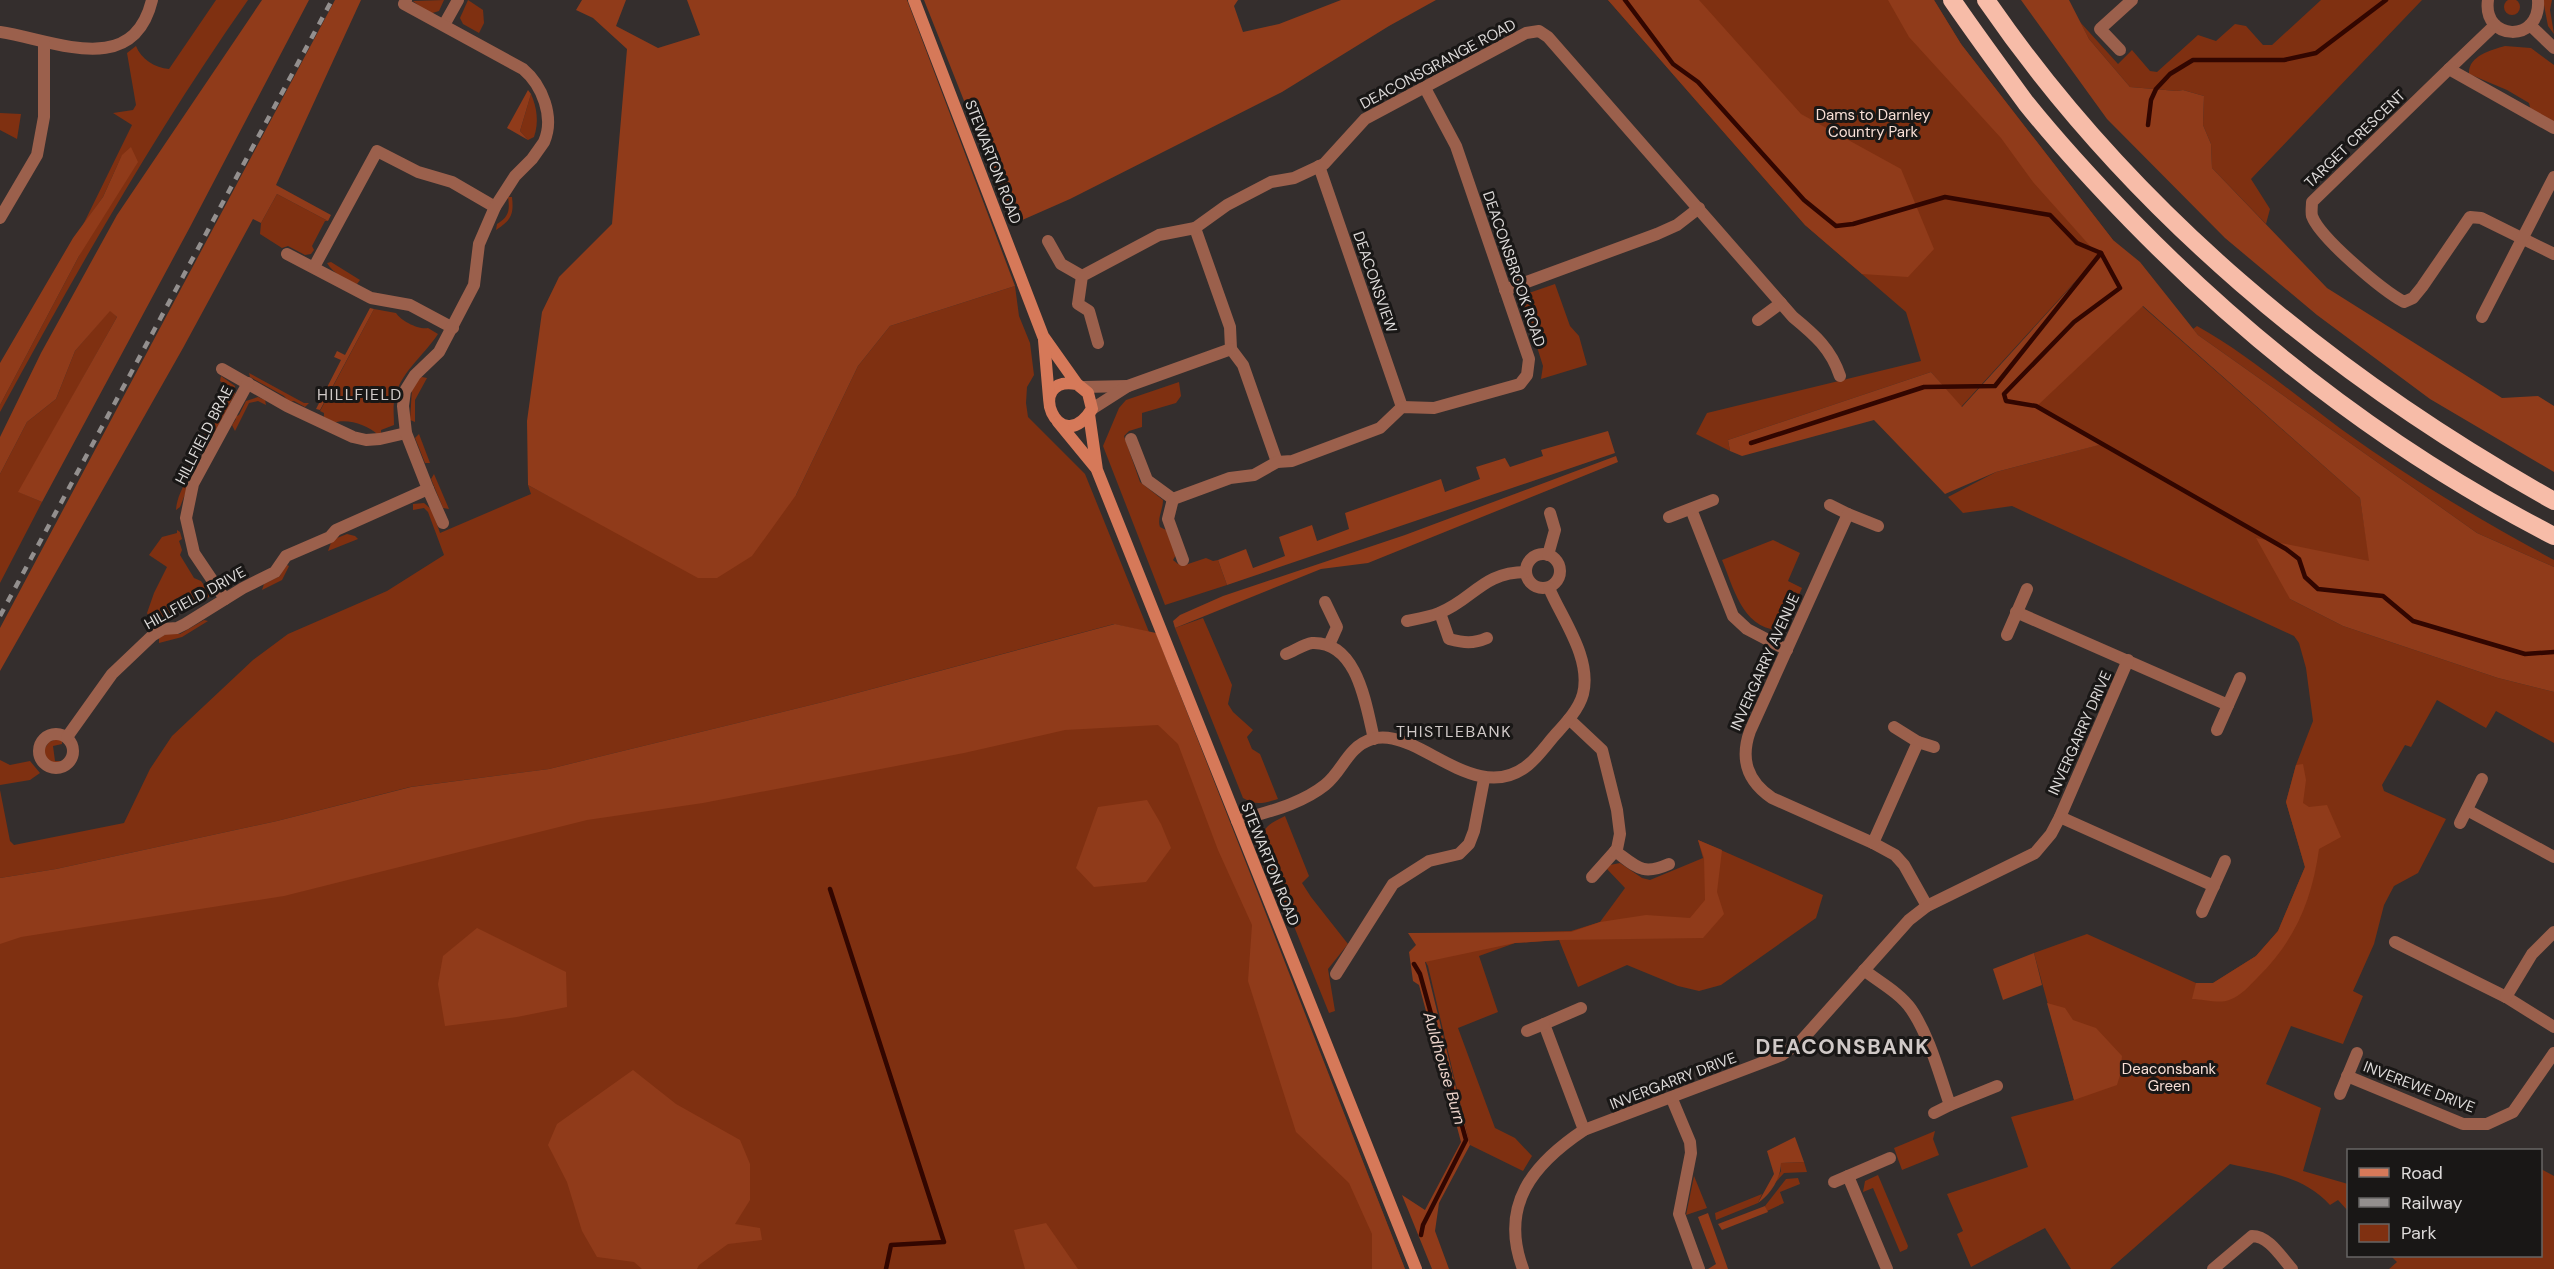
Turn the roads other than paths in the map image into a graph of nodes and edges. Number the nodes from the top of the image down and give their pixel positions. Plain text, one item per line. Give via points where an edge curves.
1 (152, 0) edge
2 (406, 0) edge
3 (458, 0) edge
4 (914, 0) edge
5 (1952, 0) edge
6 (1986, 0) edge
7 (2132, 0) edge
8 (2488, 0) edge
9 (2538, 0) edge
10 (444, 25) junction
11 (2494, 25) junction
12 (2530, 25) junction
13 (0, 32) edge
14 (44, 43) junction
15 (2554, 48) edge
16 (2120, 51) dead end
17 (2449, 69) junction
18 (1425, 88) junction
19 (2554, 128) edge
20 (1318, 166) junction
21 (2554, 177) edge
22 (495, 207) junction
23 (1699, 208) junction
24 (0, 218) edge
25 (1195, 228) junction
26 (2522, 237) junction
27 (1048, 241) dead end
28 (287, 254) dead end
29 (2554, 254) edge
30 (314, 267) junction
31 (1082, 276) junction
32 (1505, 290) junction
33 (1781, 303) junction
34 (2482, 317) dead end
35 (1758, 320) dead end
36 (453, 328) junction
37 (1043, 336) junction
38 (1098, 343) dead end
39 (1231, 349) junction
40 (222, 369) dead end
41 (1840, 376) dead end
42 (248, 383) junction
43 (1080, 385) junction
44 (1128, 386) junction
45 (1049, 398) junction
46 (1402, 407) junction
47 (1090, 412) junction
48 (1058, 422) junction
49 (406, 433) junction
50 (1131, 440) dead end
51 (1277, 462) junction
52 (1097, 470) junction
53 (428, 489) junction
54 (1173, 499) junction
55 (1713, 500) dead end
56 (2554, 501) edge
57 (1830, 505) dead end
58 (1691, 509) junction
59 (1550, 513) dead end
60 (1848, 514) junction
61 (1669, 517) dead end
62 (443, 523) dead end
63 (1878, 526) dead end
64 (2554, 536) edge
65 (1548, 555) junction
66 (1183, 560) dead end
67 (1526, 572) junction
68 (1549, 588) junction
69 (2027, 589) dead end
70 (225, 599) junction
71 (1325, 602) dead end
72 (2016, 612) junction
73 (1440, 613) junction
74 (1407, 621) dead end
75 (2007, 635) dead end
76 (1487, 638) dead end
77 (1329, 645) junction
78 (1786, 650) junction
79 (1286, 654) dead end
80 (2128, 660) junction
81 (2240, 678) dead end
82 (2228, 705) junction
83 (1569, 719) junction
84 (1894, 727) dead end
85 (2217, 730) dead end
86 (67, 737) dead end
87 (1374, 739) junction
88 (1918, 742) junction
89 (1934, 747) dead end
90 (1484, 779) junction
91 (2482, 779) dead end
92 (2467, 810) junction
93 (2060, 818) junction
94 (1237, 821) junction
95 (2460, 823) dead end
96 (1873, 843) junction
97 (1616, 851) junction
98 (2554, 856) edge
99 (2225, 861) dead end
100 (1669, 864) dead end
101 (1592, 877) dead end
102 (2214, 886) junction
103 (1927, 906) junction
104 (2202, 912) dead end
105 (2554, 932) edge
106 (2396, 942) dead end
107 (1864, 970) junction
108 (1336, 974) dead end
109 (2506, 997) junction
110 (1581, 1008) dead end
111 (1544, 1024) junction
112 (2554, 1027) edge
113 (1527, 1031) dead end
114 (2357, 1053) dead end
115 (2554, 1053) edge
116 (2347, 1076) junction
117 (1996, 1086) dead end
118 (2340, 1094) dead end
119 (1672, 1099) junction
120 (1950, 1105) junction
121 (1934, 1113) dead end
122 (1584, 1130) junction
123 (1890, 1158) dead end
124 (1848, 1176) junction
125 (1834, 1182) dead end
126 (1416, 1269) edge
127 (1523, 1269) edge
128 (1699, 1269) edge
129 (1887, 1269) edge
130 (2212, 1269) edge
131 (2292, 1269) edge

1 - 14 street via 140,29 127,42 93,50
2 - 10 street via 404,4
3 - 10 street
4 - 37 main road, STEWARTON ROAD
5 - 64 highway via 2027,104 2073,158 2210,299 2289,365 2383,435 2498,508
6 - 56 highway via 2034,65 2110,154 2242,285 2375,390 2477,457
7 - 16 street via 2100,29
8 - 11 street via 2487,10
9 - 12 street via 2536,18
10 - 22 street via 523,69 535,80 545,101 547,136
11 - 12 street via 2516,32
11 - 17 street
12 - 15 street
13 - 14 street
14 - 24 street via 44,117 37,155
17 - 19 street
17 - 26 street, TARGET CRESCENT via 2312,202 2312,215 2326,236 2386,292 2404,302 2422,287 2470,217 2481,218
18 - 20 street, DEACONSGRANGE ROAD via 1365,119
18 - 23 street, DEACONSGRANGE ROAD via 1526,33 1539,31
18 - 32 street, DEACONSBROOK ROAD via 1456,146
20 - 25 street, DEACONSGRANGE ROAD via 1272,182 1227,205
20 - 46 street, DEACONSVIEW
21 - 26 street
22 - 30 street via 452,182 418,172 377,151
22 - 36 street via 479,243 474,285
23 - 32 street via 1677,225
23 - 33 street, DEACONSGRANGE ROAD
25 - 31 street, DEACONSGRANGE ROAD via 1159,235
25 - 39 street via 1230,327
26 - 29 street
26 - 34 street
27 - 31 street via 1061,264
28 - 30 street
30 - 36 street via 371,298 410,305
31 - 38 street via 1078,304 1089,311
32 - 46 street, DEACONSBROOK ROAD via 1529,358 1527,375 1520,384 1434,408
33 - 35 street
33 - 41 street, DEACONSGRANGE ROAD via 1818,336 1833,357
36 - 49 street via 439,352 405,391
37 - 43 main road, STEWARTON ROAD
37 - 45 main road, STEWARTON ROAD
39 - 44 street
39 - 51 street via 1243,365
40 - 42 street, HILLFIELD BRAE
42 - 49 street, HILLFIELD BRAE via 353,437 380,439
42 - 70 street, HILLFIELD BRAE via 193,484 186,518 194,553
43 - 44 street
43 - 45 main road via 1063,384
43 - 47 main road via 1091,400
44 - 47 street
45 - 48 main road via 1050,411
46 - 51 street via 1380,428 1292,461
47 - 48 main road via 1078,424
47 - 52 main road, STEWARTON ROAD
48 - 52 main road, STEWARTON ROAD
49 - 53 street
50 - 54 street via 1147,480
51 - 54 street via 1254,475 1230,478
52 - 94 main road, STEWARTON ROAD
53 - 62 street
53 - 70 street, HILLFIELD DRIVE via 286,556 274,572
54 - 66 street via 1168,519
55 - 58 street
57 - 60 street
58 - 61 street
58 - 78 street via 1733,616 1747,629
59 - 65 street via 1555,530
60 - 63 street
60 - 78 street, INVERGARRY AVENUE
65 - 67 street via 1532,558
65 - 68 street via 1560,568 1558,580
67 - 68 street via 1533,586
67 - 73 street via 1509,572 1488,581
68 - 83 street via 1584,666 1583,693
69 - 72 street
70 - 86 street, HILLFIELD DRIVE via 177,628 153,635 112,674
71 - 77 street via 1337,627
72 - 75 street
72 - 80 street, INVERGARRY DRIVE
73 - 74 street
73 - 76 street via 1449,639 1465,643
77 - 79 street via 1311,643
77 - 87 street via 1355,672
78 - 96 street, INVERGARRY AVENUE via 1744,747 1747,769 1761,790 1772,798
80 - 82 street, INVERGARRY DRIVE
80 - 93 street, INVERGARRY DRIVE
81 - 82 street
82 - 85 street
83 - 90 street via 1529,765 1499,779
83 - 97 street via 1602,750 1620,834
84 - 88 street
87 - 90 street via 1401,740
87 - 94 street via 1348,754 1324,786 1292,803
88 - 89 street
88 - 96 street
90 - 108 street via 1468,844 1459,854 1429,861 1393,884
91 - 92 street
92 - 95 street
92 - 98 street
93 - 102 street, INVERGARRY DRIVE
93 - 103 street, INVERGARRY DRIVE via 2036,853
94 - 126 main road, STEWARTON ROAD
96 - 103 street, INVERGARRY AVENUE via 1904,864
97 - 100 street via 1641,869 1654,871
97 - 101 street
99 - 102 street
102 - 104 street
103 - 107 street, INVERGARRY DRIVE via 1909,920
105 - 109 street via 2532,954
106 - 109 street
107 - 119 street, INVERGARRY DRIVE via 1788,1051
107 - 120 street via 1910,1008
109 - 112 street
110 - 111 street
111 - 113 street
111 - 122 street
114 - 116 street, INVEREWE DRIVE
115 - 116 street, INVEREWE DRIVE via 2513,1112 2487,1124 2463,1124
116 - 118 street, INVEREWE DRIVE
117 - 120 street
119 - 122 street, INVERGARRY DRIVE
119 - 128 street via 1691,1153 1679,1214
120 - 121 street
122 - 127 street, INVERGARRY DRIVE via 1556,1149 1527,1186 1515,1228
123 - 124 street
124 - 125 street
124 - 129 street
130 - 131 street via 2252,1236 2264,1238

